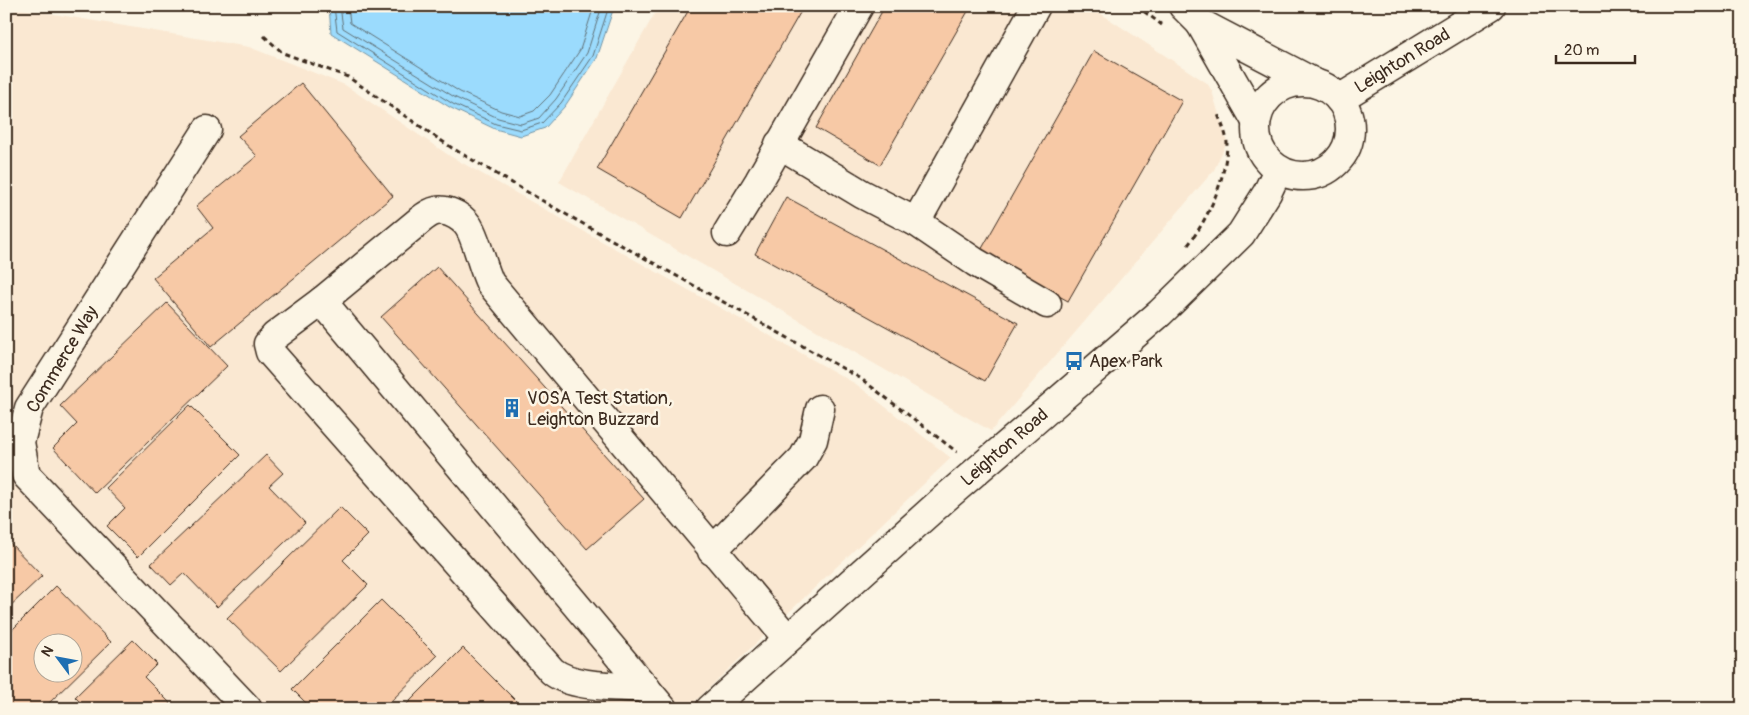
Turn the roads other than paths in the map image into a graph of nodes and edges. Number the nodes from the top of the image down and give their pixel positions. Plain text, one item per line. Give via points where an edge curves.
1 (859, 6) edge
2 (1036, 6) edge
3 (1491, 6) edge
4 (1192, 15) edge
5 (1313, 82) junction
6 (1339, 99) junction
7 (1256, 121) junction
8 (207, 130) dead end
9 (779, 144) junction
10 (1278, 170) junction
11 (916, 222) junction
12 (727, 232) dead end
13 (322, 301) junction
14 (1047, 304) dead end
15 (820, 410) dead end
16 (712, 551) junction
17 (787, 638) junction
18 (646, 688) junction
19 (248, 709) edge
20 (663, 709) edge
21 (710, 709) edge

1 - 9 street
2 - 11 street
3 - 6 street, Leighton Road
4 - 5 street
4 - 7 street
5 - 6 street via 1328,88
5 - 7 street via 1282,86 1260,107
6 - 10 street via 1347,111 1349,140 1334,165 1321,173 1307,176
7 - 10 street via 1260,149
8 - 19 street, Commerce Way via 29,408 20,442 26,475
9 - 11 street
9 - 12 street
10 - 17 street, Leighton Road via 1241,234 1160,313
11 - 14 street via 975,262
13 - 16 street via 434,211 445,210 458,216 471,229 490,283
13 - 18 street
13 - 18 street via 274,336 268,344 270,352 552,671 573,682
15 - 16 street via 813,440 802,458
16 - 17 street
17 - 21 street, Leighton Road
18 - 20 street

